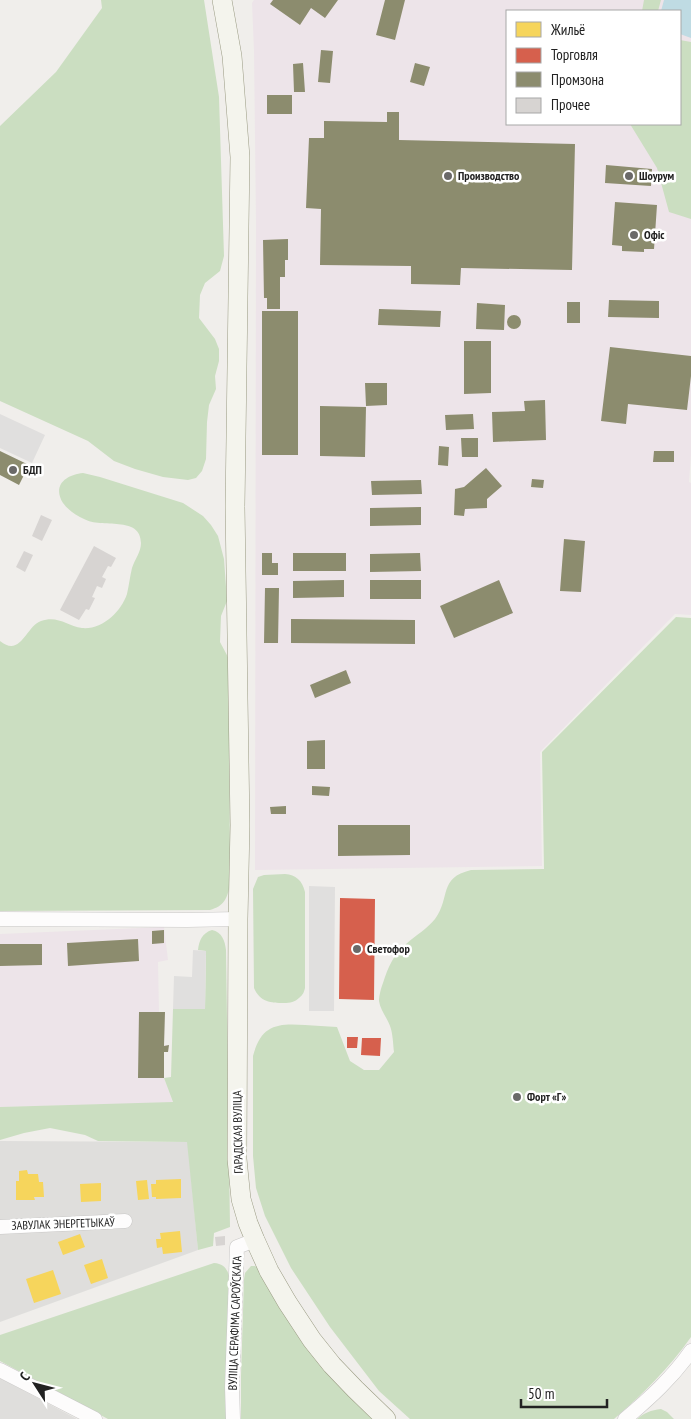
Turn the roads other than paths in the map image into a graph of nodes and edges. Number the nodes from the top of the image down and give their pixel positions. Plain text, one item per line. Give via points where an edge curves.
1 (222, 0) edge
2 (238, 918) junction
3 (0, 919) edge
4 (125, 1221) dead end
5 (0, 1226) edge
6 (255, 1240) junction
7 (691, 1350) edge
8 (0, 1370) edge
9 (95, 1419) edge
10 (233, 1419) edge
11 (386, 1419) edge
12 (625, 1419) edge

1 - 2 main road, ГАРАДСКАЯ ВУЛІЦА via 232,56 240,157 235,507 240,825
2 - 3 street
2 - 6 main road, ГАРАДСКАЯ ВУЛІЦА via 237,1159 241,1199
4 - 5 street, ЗАВУЛАК ЭНЕРГЕТЫКАЎ
6 - 10 street, ВУЛІЦА СЕРАФІМА САРОЎСКАГА via 237,1247
6 - 11 main road, ГАРАДСКАЯ ВУЛІЦА via 269,1271 312,1340 355,1390
7 - 12 street via 673,1374
8 - 9 street

